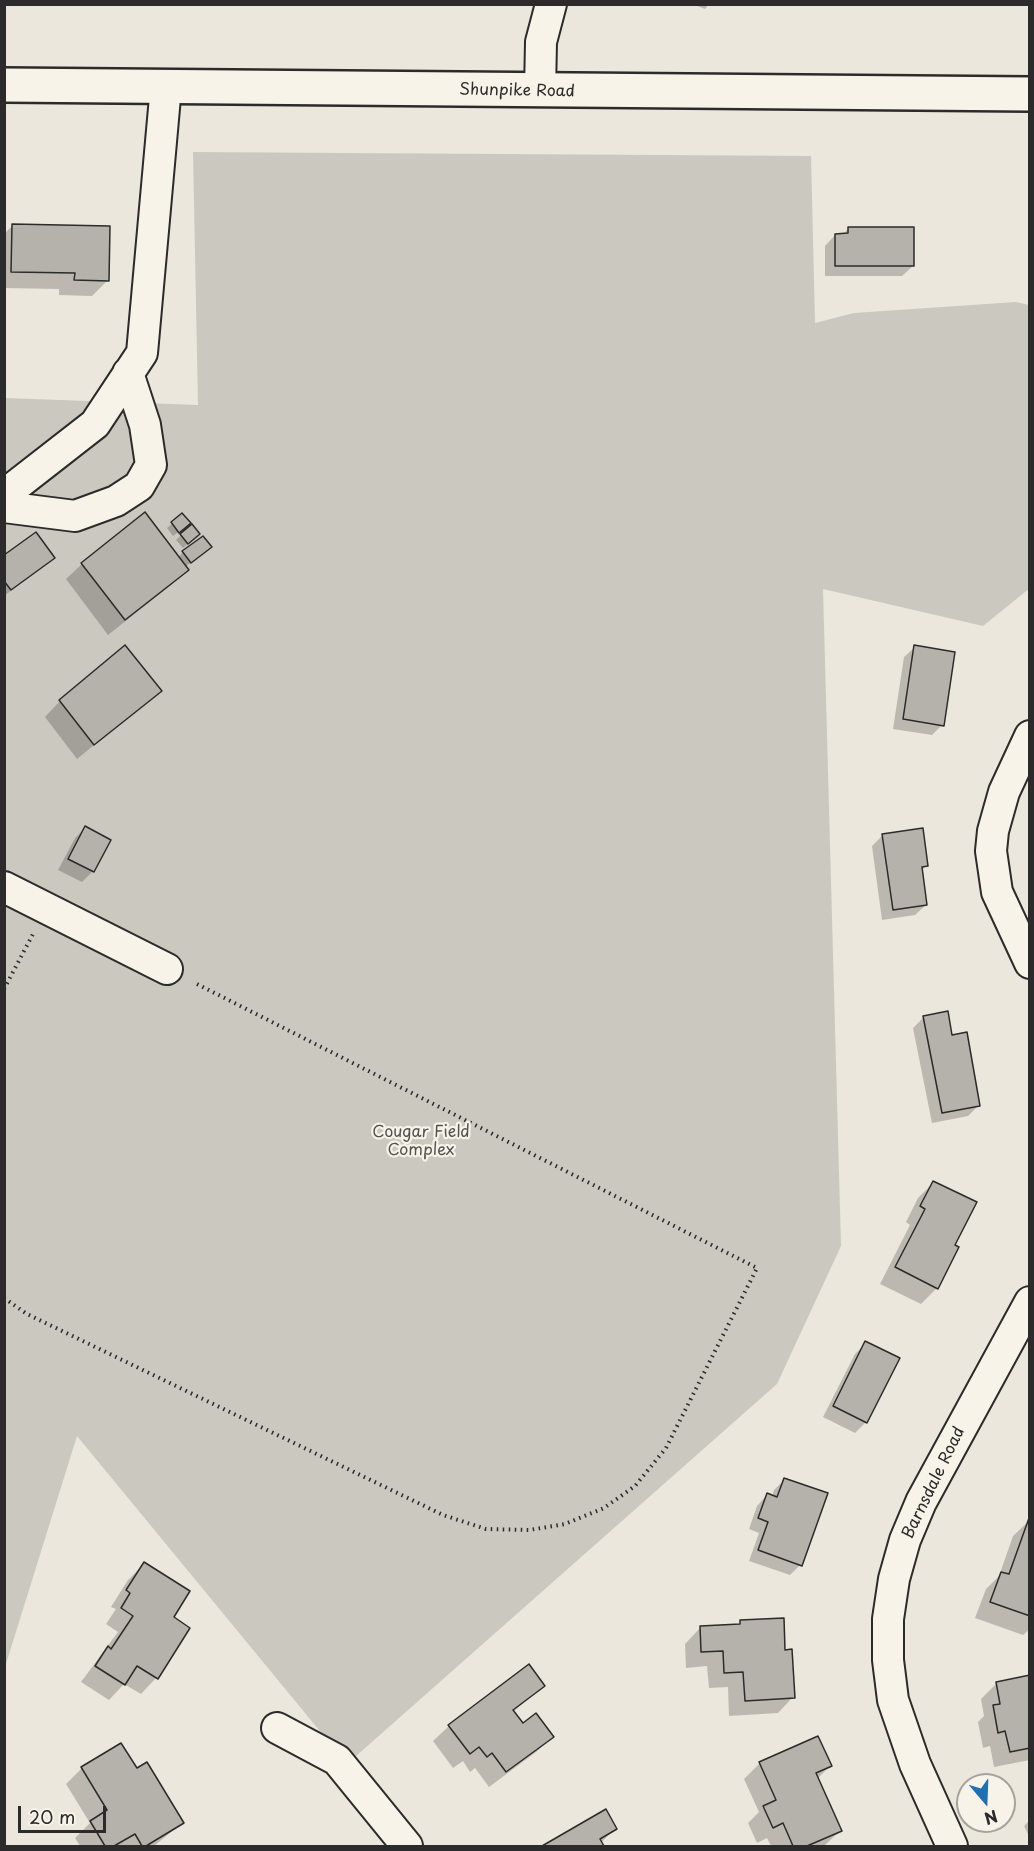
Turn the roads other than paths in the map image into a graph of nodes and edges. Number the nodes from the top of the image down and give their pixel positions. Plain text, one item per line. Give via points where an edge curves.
1 (551, 4) edge
2 (4, 85) edge
3 (166, 86) junction
4 (540, 91) junction
5 (1029, 94) edge
6 (128, 374) junction
7 (4, 495) edge
8 (4, 507) edge
9 (1029, 736) edge
10 (4, 887) edge
11 (1029, 963) edge
12 (167, 969) road end
13 (1029, 1302) edge
14 (277, 1728) dead end
15 (407, 1846) edge
16 (952, 1846) edge

1 - 4 street via 541,42
2 - 3 main road, Shunpike Road
3 - 4 main road, Shunpike Road
3 - 6 street via 142,352
4 - 5 main road, Shunpike Road
6 - 7 street via 95,424
6 - 8 street via 146,425 151,465 139,486 116,501 75,516
9 - 11 street via 1004,792 991,851 997,892
10 - 12 street
13 - 16 street, Barnsdale Road via 921,1502 905,1539 890,1609 888,1660 892,1700 915,1764
14 - 15 street via 337,1760

